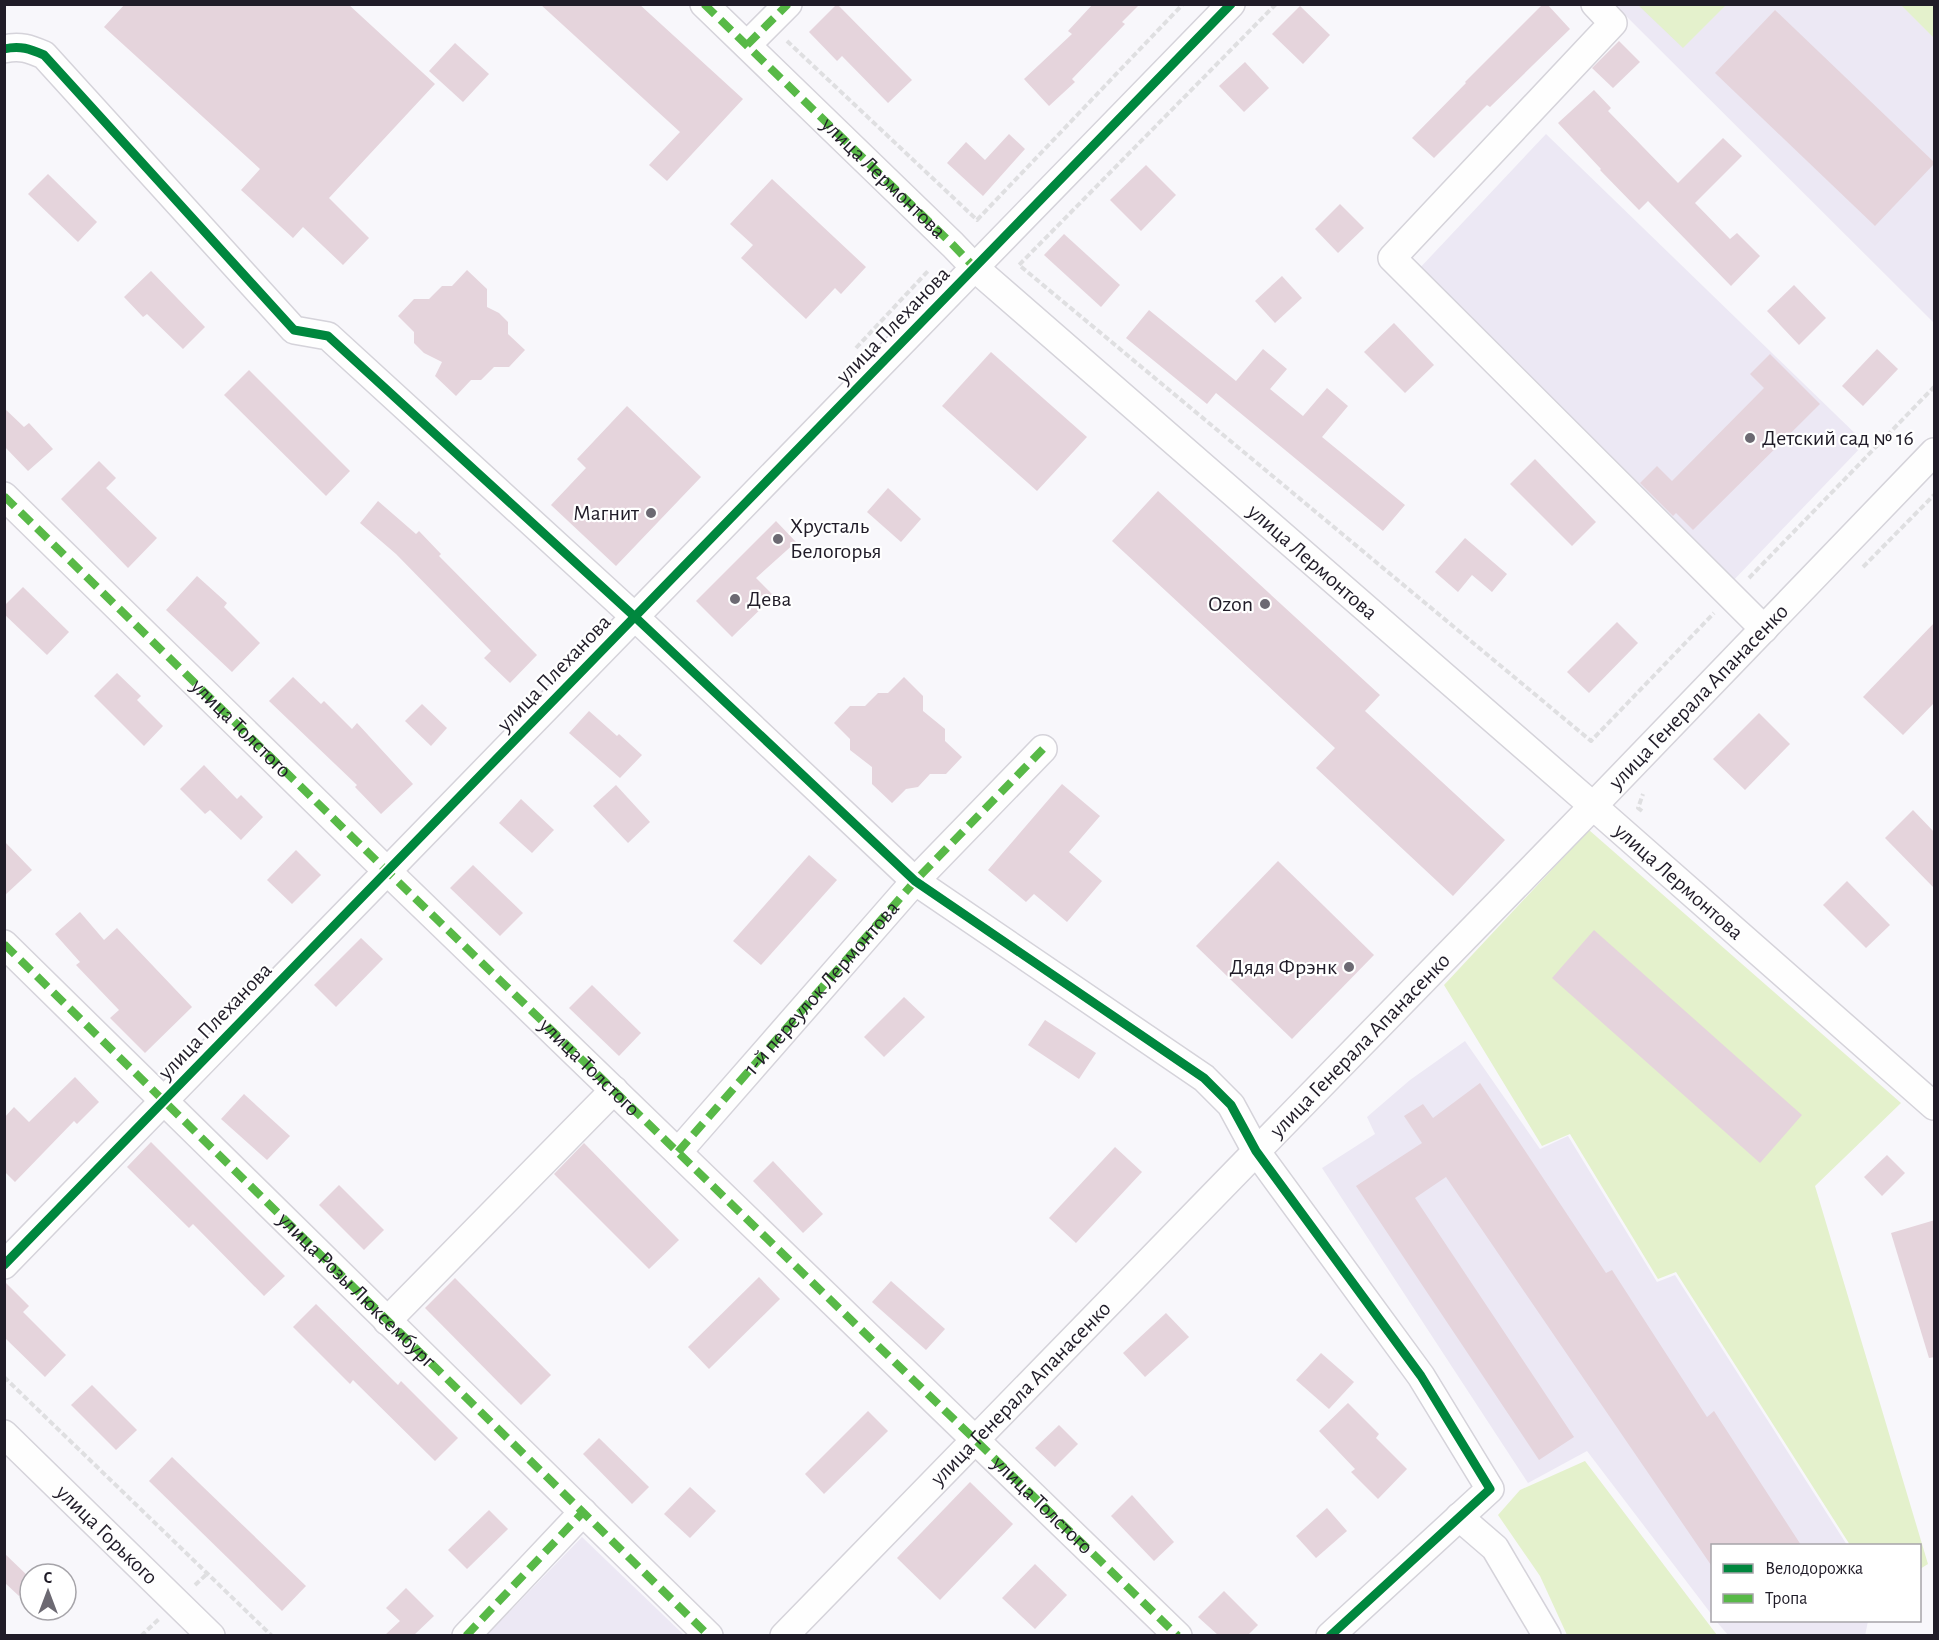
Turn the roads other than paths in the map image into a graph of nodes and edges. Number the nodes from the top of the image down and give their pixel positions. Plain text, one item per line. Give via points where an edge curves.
1 (704, 4) edge
2 (788, 4) edge
3 (1231, 4) edge
4 (1595, 4) edge
5 (747, 45) junction
6 (4, 49) edge
7 (975, 268) junction
8 (1935, 453) edge
9 (4, 496) edge
10 (635, 617) junction
11 (1764, 629) junction
12 (1043, 749) dead end
13 (1593, 806) junction
14 (388, 872) junction
15 (915, 881) junction
16 (4, 944) edge
17 (614, 1090) junction
18 (163, 1102) junction
19 (1935, 1106) edge
20 (1256, 1151) junction
21 (678, 1152) junction
22 (4, 1265) edge
23 (387, 1321) junction
24 (4, 1434) edge
25 (975, 1440) junction
26 (583, 1512) junction
27 (1459, 1517) junction
28 (211, 1635) edge
29 (466, 1635) edge
30 (709, 1635) edge
31 (784, 1635) edge
32 (1178, 1635) edge
33 (1330, 1635) edge
34 (1547, 1635) edge

1 - 5 street, улица Лермонтова
2 - 5 street
3 - 7 street, улица Плеханова
4 - 11 street via 1613,23 1392,258
5 - 7 street, улица Лермонтова
6 - 10 street via 28,48 44,55 294,330 328,336
7 - 10 street, улица Плеханова
7 - 13 street, улица Лермонтова
8 - 11 street, улица Генерала Апанасенко
9 - 14 street, улица Толстого
10 - 14 street, улица Плеханова
10 - 15 street
11 - 13 street, улица Генерала Апанасенко
12 - 15 street, 1-й переулок Лермонтова
13 - 19 street, улица Лермонтова
13 - 20 street, улица Генерала Апанасенко
14 - 17 street, улица Толстого
14 - 18 street, улица Плеханова
15 - 20 street via 1204,1078 1231,1105
15 - 21 street, 1-й переулок Лермонтова
16 - 18 street, улица Розы Люксембург
17 - 21 street, улица Толстого
17 - 23 street
18 - 22 street, улица Плеханова
18 - 23 street, улица Розы Люксембург
20 - 25 street, улица Генерала Апанасенко
20 - 27 street via 1421,1376 1490,1488
21 - 25 street, улица Толстого
23 - 26 street, улица Розы Люксембург
24 - 28 street, улица Горького
25 - 31 street, улица Генерала Апанасенко
25 - 32 street, улица Толстого
26 - 29 street
26 - 30 street, улица Розы Люксембург
27 - 33 street
27 - 34 street via 1495,1548

